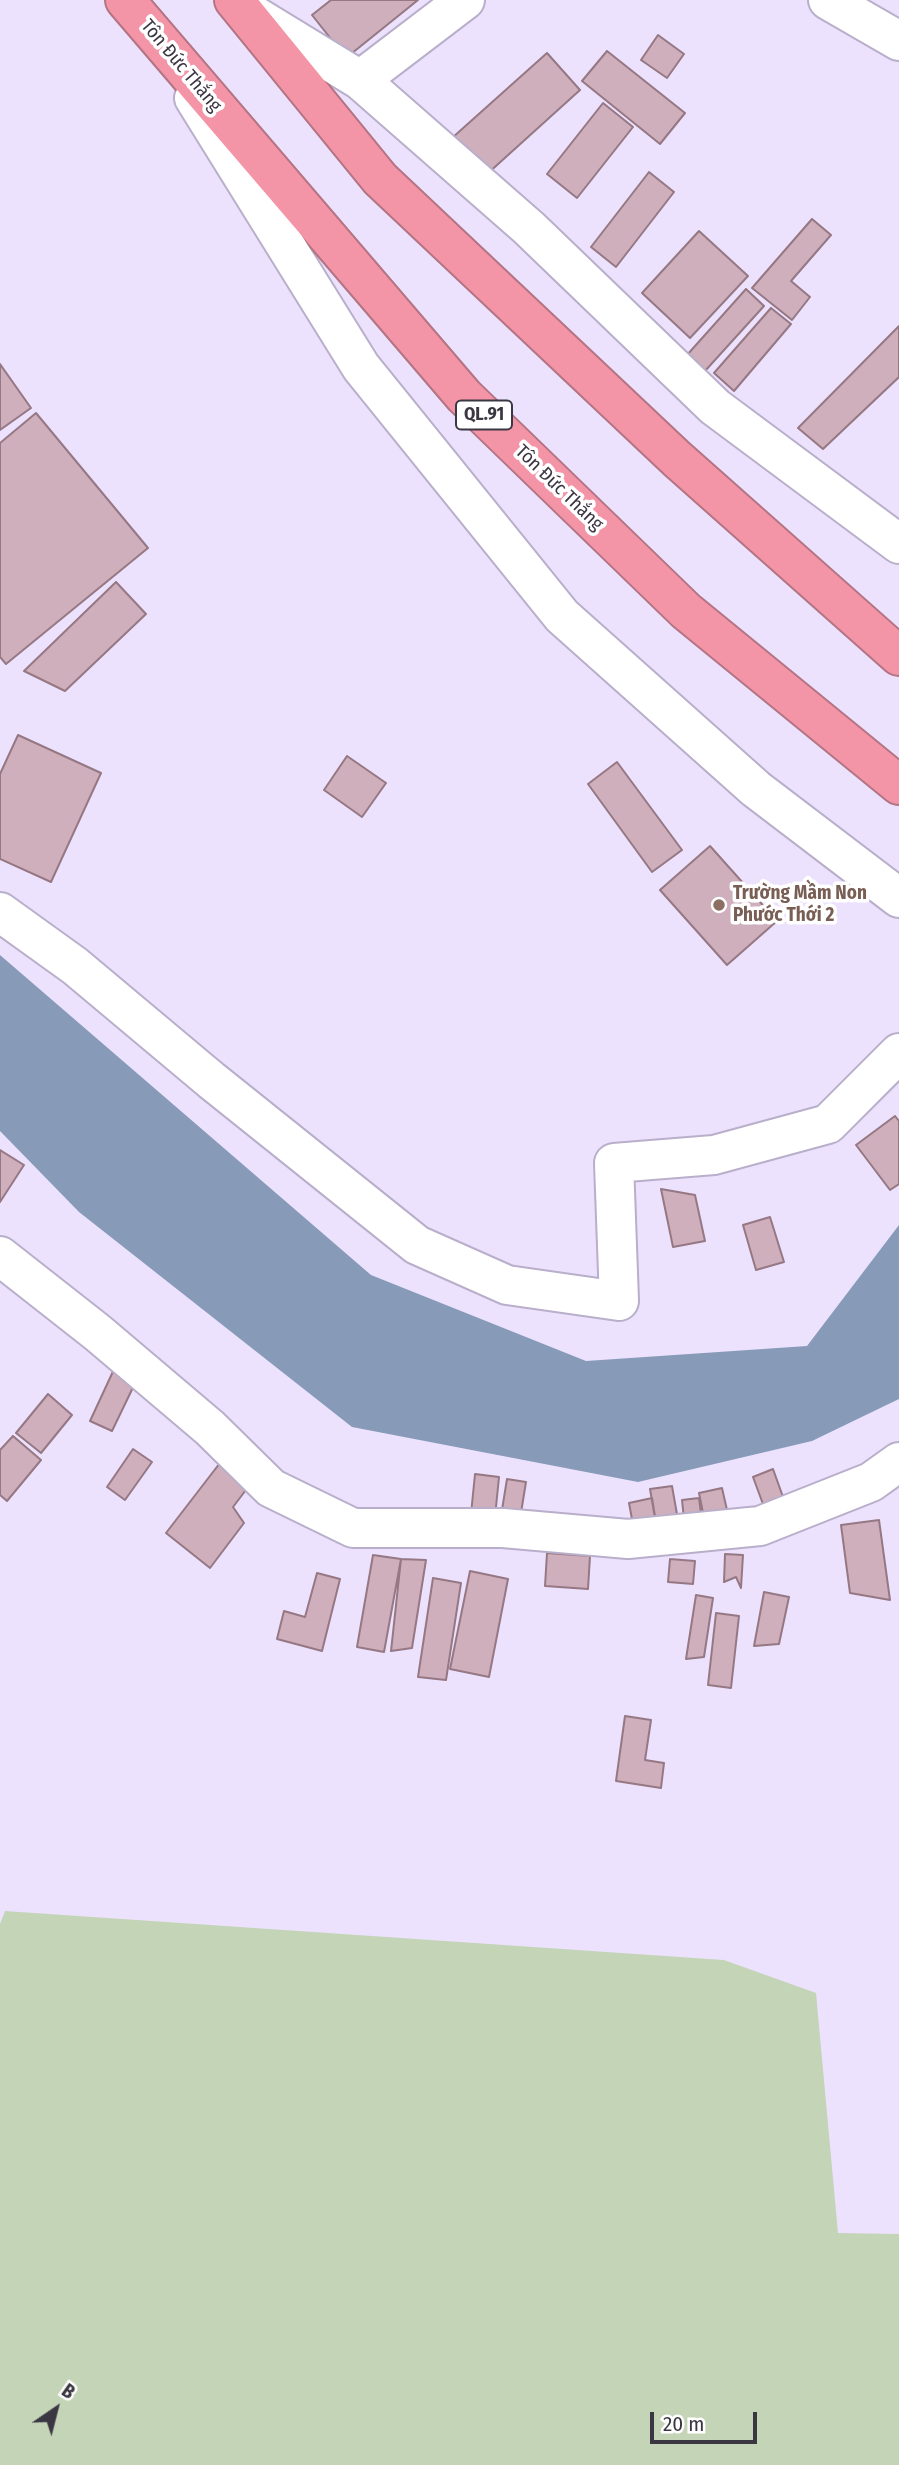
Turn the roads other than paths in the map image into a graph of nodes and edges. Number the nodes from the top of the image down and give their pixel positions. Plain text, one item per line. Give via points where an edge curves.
1 (125, 0) edge
2 (465, 0) edge
3 (828, 0) edge
4 (236, 3) edge
5 (154, 34) junction
6 (899, 41) edge
7 (360, 80) junction
8 (899, 544) edge
9 (899, 656) edge
10 (895, 782) edge
11 (899, 898) edge
12 (0, 912) edge
13 (899, 1053) edge
14 (0, 1256) edge
15 (899, 1462) edge

1 - 5 highway, Tôn Đức Thắng / QL.91
2 - 7 street
3 - 6 street
4 - 7 street
4 - 9 highway via 380,179 677,460
5 - 10 highway, Tôn Đức Thắng / QL.91 via 464,396 686,611
5 - 11 street via 361,367 562,616 756,789
7 - 8 street via 529,228 715,407
12 - 13 street via 75,966 416,1245 507,1286 620,1301 614,1163 714,1155 828,1124
14 - 15 street via 210,1428 271,1488 353,1528 503,1528 628,1539 760,1526 871,1482

